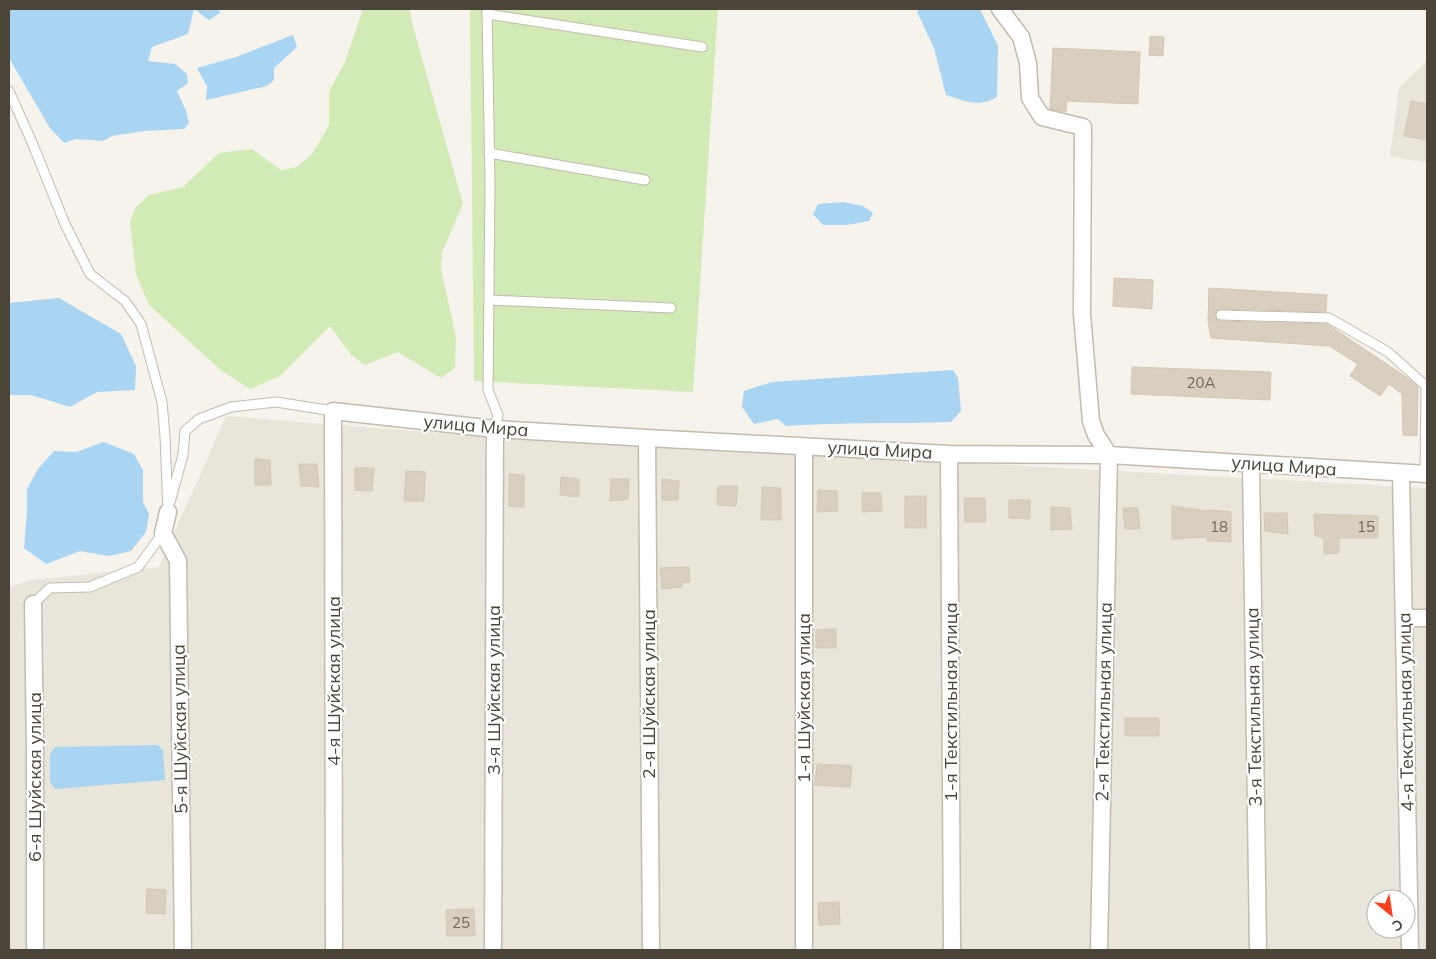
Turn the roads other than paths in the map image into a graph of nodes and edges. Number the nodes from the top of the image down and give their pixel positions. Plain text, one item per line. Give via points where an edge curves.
1 (1000, 9) edge
2 (487, 11) edge
3 (702, 47) dead end
4 (9, 91) edge
5 (489, 153) junction
6 (645, 180) dead end
7 (489, 300) junction
8 (671, 308) dead end
9 (1221, 315) dead end
10 (333, 411) junction
11 (495, 429) junction
12 (647, 438) junction
13 (804, 446) junction
14 (949, 454) junction
15 (1109, 455) junction
16 (1251, 464) junction
17 (1401, 473) junction
18 (1426, 474) edge
19 (168, 512) junction
20 (163, 533) junction
21 (33, 604) joint
22 (1404, 618) junction
23 (1427, 618) edge
24 (35, 950) edge
25 (183, 950) edge
26 (334, 950) edge
27 (493, 950) edge
28 (651, 950) edge
29 (804, 950) edge
30 (952, 950) edge
31 (1099, 950) edge
32 (1258, 950) edge
33 (1410, 950) edge

1 - 15 street via 1021,37 1028,63 1030,98 1042,117 1083,127 1082,314 1091,421
2 - 3 lane
2 - 5 lane
4 - 19 lane via 90,274 125,301 141,324 162,402
5 - 6 lane
5 - 7 lane
7 - 8 lane
7 - 11 lane via 488,390 498,416
9 - 18 lane via 1329,318 1388,352 1426,386
10 - 11 street, улица Мира
10 - 19 lane via 276,402 231,407 199,419 185,431 183,455
10 - 26 street, 4-я Шуйская улица
11 - 12 street, улица Мира
11 - 27 street, 3-я Шуйская улица
12 - 13 street, улица Мира
12 - 28 street, 2-я Шуйская улица
13 - 14 street, улица Мира
13 - 29 street, 1-я Шуйская улица
14 - 15 street, улица Мира
14 - 30 street, 1-я Текстильная улица
15 - 16 street, улица Мира
15 - 31 street, 2-я Текстильная улица
16 - 17 street, улица Мира
16 - 32 street, 3-я Текстильная улица
17 - 18 street, улица Мира
17 - 22 street, 4-я Текстильная улица
19 - 20 street
20 - 21 lane via 138,567 90,587 50,588
20 - 25 street, 5-я Шуйская улица via 178,561
21 - 24 street, 6-я Шуйская улица
22 - 23 street
22 - 33 street, 4-я Текстильная улица

